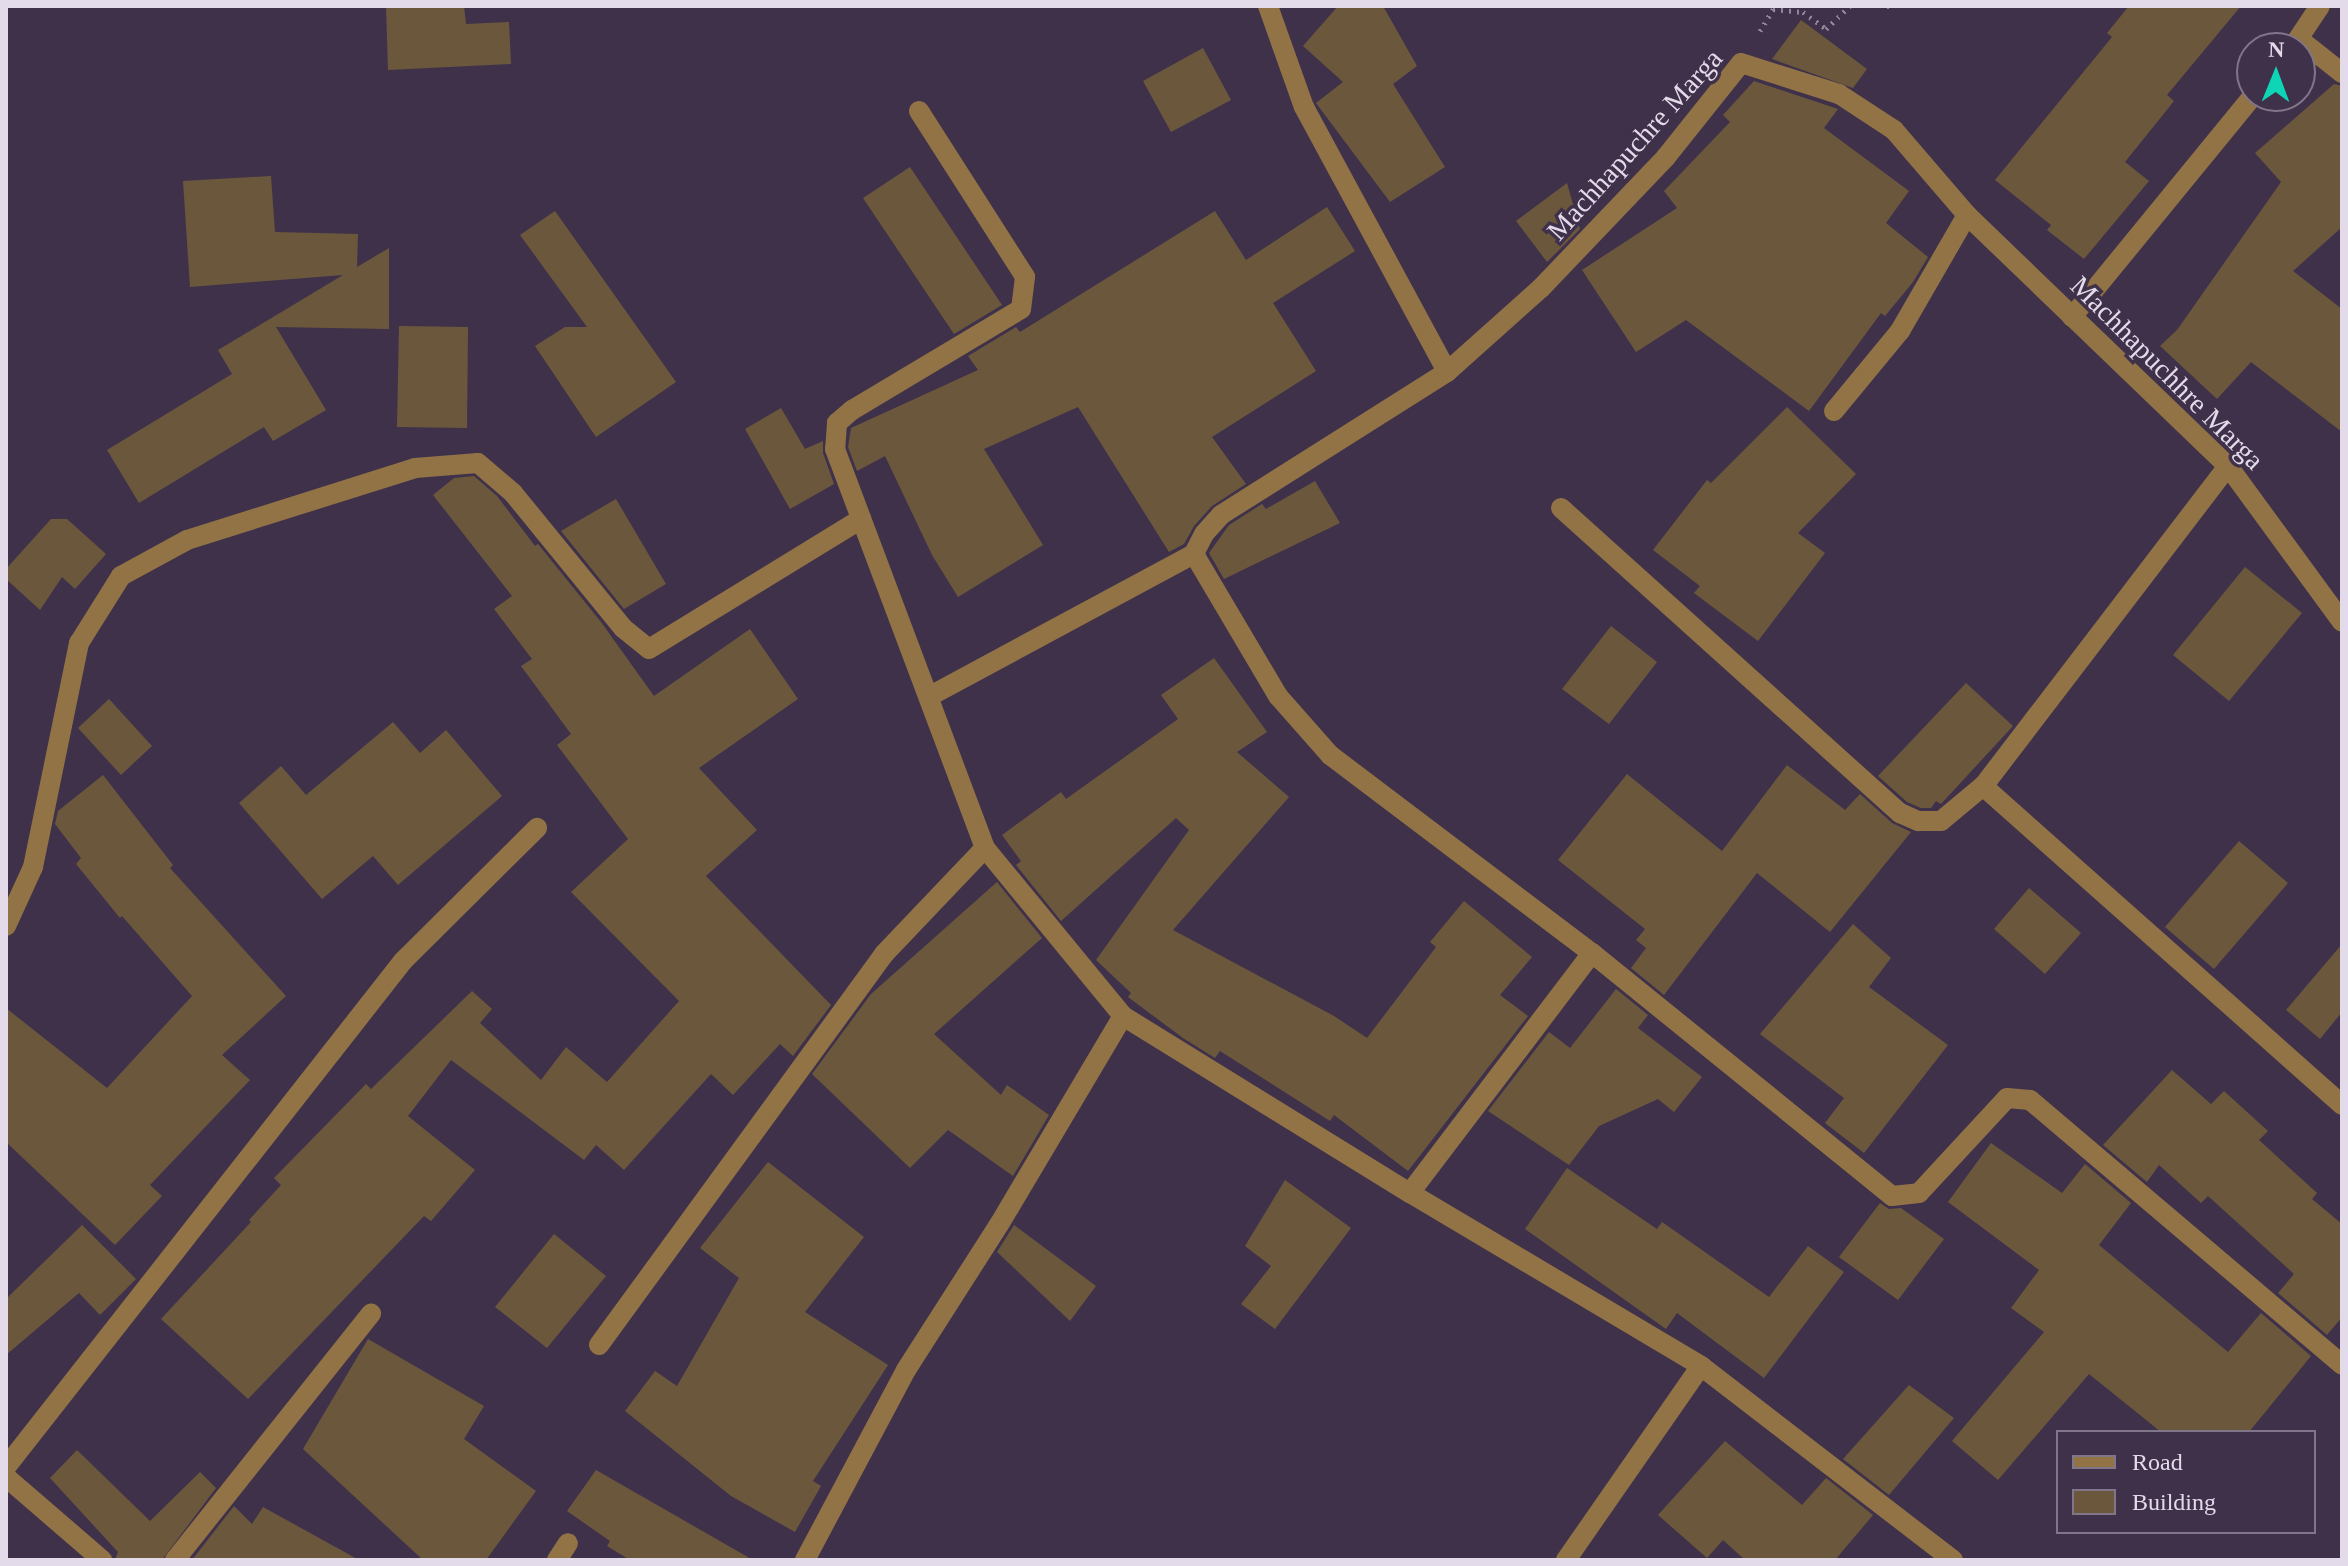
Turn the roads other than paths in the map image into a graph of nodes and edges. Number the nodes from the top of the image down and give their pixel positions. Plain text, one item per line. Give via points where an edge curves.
1 (1268, 6) edge
2 (2320, 6) edge
3 (2304, 32) edge
4 (2316, 57) edge
5 (2342, 73) edge
6 (919, 111) dead end
7 (2240, 112) edge
8 (1967, 215) junction
9 (2072, 317) junction
10 (1447, 372) junction
11 (1834, 411) dead end
12 (2228, 466) junction
13 (1561, 508) dead end
14 (861, 519) junction
15 (1194, 554) junction
16 (2342, 622) edge
17 (930, 696) junction
18 (1983, 786) junction
19 (537, 828) dead end
20 (985, 848) junction
21 (6, 926) edge
22 (1592, 953) junction
23 (1123, 1016) junction
24 (2342, 1105) edge
25 (1410, 1193) junction
26 (371, 1314) dead end
27 (599, 1345) dead end
28 (2342, 1365) edge
29 (1701, 1366) junction
30 (6, 1467) edge
31 (6, 1477) edge
32 (102, 1560) edge
33 (175, 1560) edge
34 (805, 1560) edge
35 (1566, 1560) edge
36 (1953, 1560) edge

1 - 10 street via 1304,107
2 - 3 street
4 - 5 street
6 - 14 street via 1025,277 1024,295 1021,309 837,423 835,449
7 - 9 street
8 - 9 street, Machhapuchhre Marga
8 - 10 street, Machhapuchre Marga via 1894,130 1839,94 1741,63 1666,157 1541,288
8 - 11 street via 1900,331
9 - 12 street, Machhapuchhre Marga
10 - 15 street, Machhapuchre Marga via 1221,515
12 - 16 street, Machhapuchhre Marga
12 - 18 street
13 - 18 street via 1900,813 1918,821 1941,821
14 - 17 street
14 - 21 street via 649,649 623,628 513,493 478,463 415,468 187,540 121,576 79,643 33,867
15 - 17 street
15 - 22 street via 1278,696 1330,755
17 - 20 street
18 - 24 street
19 - 30 street via 403,961
20 - 23 street
20 - 27 street via 884,954
22 - 25 street
22 - 28 street via 1892,1196 1919,1193 2007,1098 2030,1100
23 - 25 street
23 - 34 street via 906,1370
25 - 29 street
26 - 33 street
29 - 35 street
29 - 36 street
31 - 32 street

